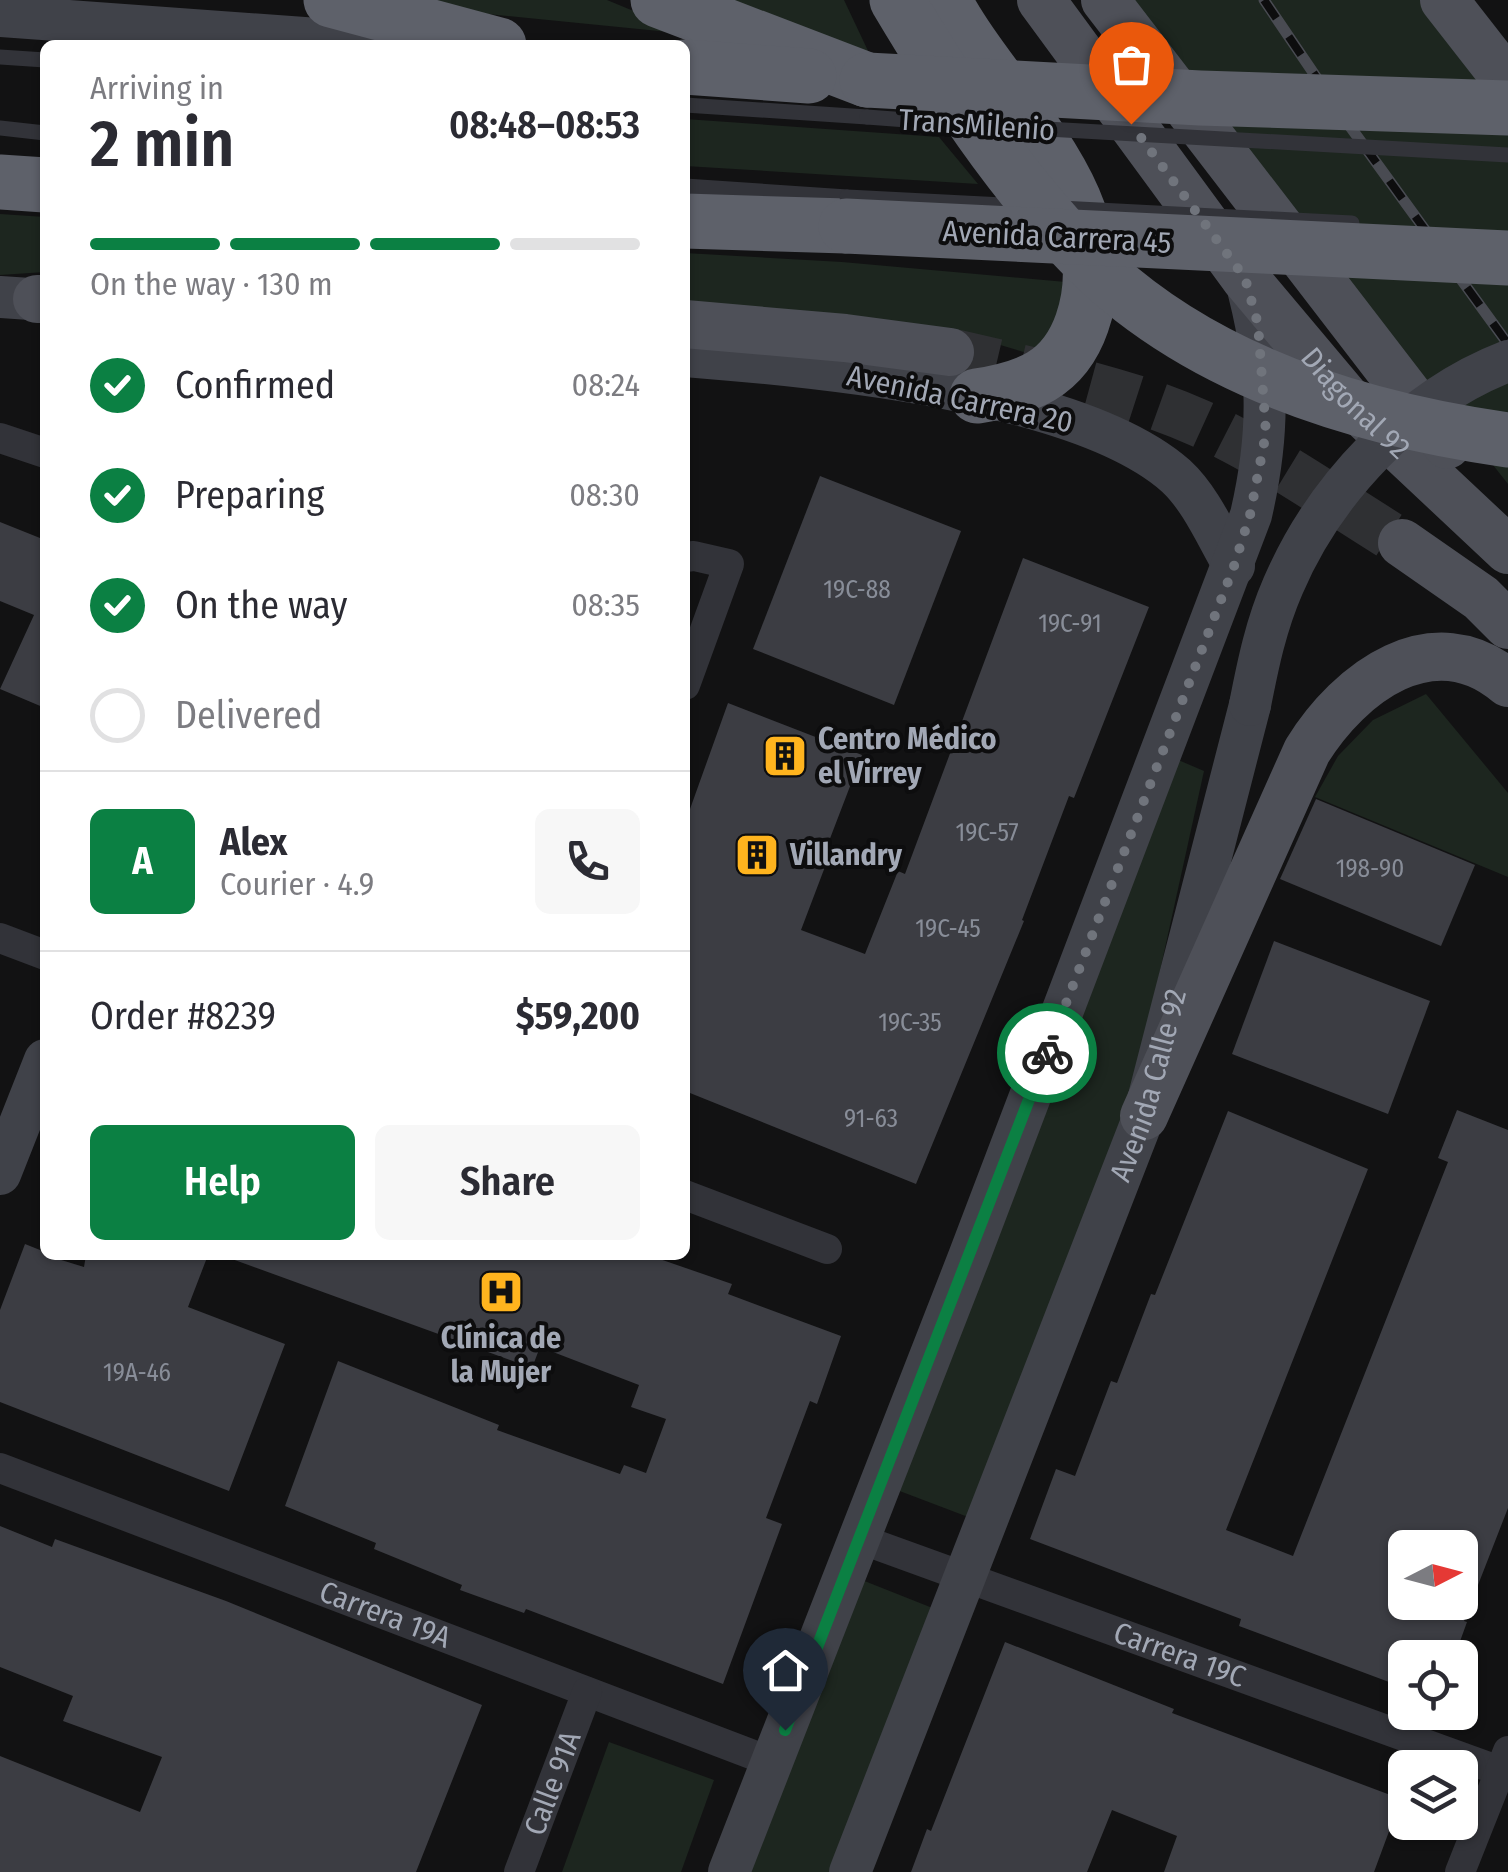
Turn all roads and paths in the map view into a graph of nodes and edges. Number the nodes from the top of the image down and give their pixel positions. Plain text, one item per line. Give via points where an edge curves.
1 (331, 0) edge
2 (658, 0) edge
3 (897, 0) edge
4 (944, 0) edge
5 (1040, 0) edge
6 (1106, 0) edge
7 (1444, 0) edge
8 (0, 16) edge
9 (331, 40) edge
10 (480, 40) edge
11 (0, 57) edge
12 (40, 60) edge
13 (690, 68) edge
14 (1508, 82) edge
15 (867, 99) junction
16 (690, 105) edge
17 (1508, 108) edge
18 (0, 128) edge
19 (40, 132) edge
20 (1508, 155) edge
21 (0, 182) edge
22 (40, 185) edge
23 (690, 187) edge
24 (846, 212) junction
25 (690, 220) edge
26 (1372, 224) dead end
27 (1508, 258) edge
28 (1245, 278) junction
29 (690, 324) edge
30 (690, 357) edge
31 (1508, 361) edge
32 (963, 374) junction
33 (0, 438) edge
34 (1508, 440) edge
35 (40, 451) edge
36 (1508, 523) edge
37 (1402, 543) tunnel mouth
38 (1508, 550) edge
39 (690, 556) edge
40 (1234, 566) junction
41 (1508, 625) edge
42 (690, 672) edge
43 (1508, 683) edge
44 (0, 938) edge
45 (40, 953) edge
46 (40, 1073) edge
47 (1144, 1116) junction
48 (0, 1174) edge
49 (690, 1197) edge
50 (827, 1248) dead end
51 (0, 1468) edge
52 (860, 1539) junction
53 (966, 1578) junction
54 (587, 1692) junction
55 (1504, 1761) edge
56 (772, 1762) junction
57 (519, 1872) edge
58 (729, 1872) edge
59 (850, 1872) edge
60 (1460, 1872) edge

1 - 10 highway
2 - 15 highway
3 - 34 highway, Avenida Carrera 45, bridge via 1008,170 1080,252 1167,324 1296,389 1390,418
4 - 32 highway via 1066,181 1091,256 1087,308 1061,359 1038,380 1013,390
5 - 28 main road, Diagonal 92
6 - 36 main road, Diagonal 92
7 - 14 main road
8 - 9 main road
11 - 12 lane
13 - 15 highway
15 - 16 lane, TransMilenio
15 - 17 highway, bridge via 1200,98
15 - 20 lane, TransMilenio, bridge via 1173,139
18 - 19 lane
21 - 22 highway
23 - 24 lane
24 - 25 highway
24 - 26 lane, bridge
24 - 27 highway, Avenida Carrera 45, bridge
28 - 38 main road, Diagonal 92 via 1344,398
28 - 40 main road via 1258,324 1266,433
29 - 32 main road via 845,338
30 - 32 main road, Avenida Carrera 20 via 884,378
31 - 47 main road, Avenida Calle 92, bridge via 1442,396 1392,434 1312,530 1283,585 1262,644
32 - 40 main road, Avenida Carrera 20 via 1146,454 1179,479
33 - 35 street
37 - 41 main road
39 - 42 street via 730,564
40 - 52 main road
43 - 47 main road via 1457,658 1421,658 1382,673 1325,722
44 - 45 street
46 - 48 main road
47 - 53 main road, Avenida Calle 92
49 - 50 street
51 - 54 street, Carrera 19A
52 - 53 street, Carrera 19C
52 - 56 main road
53 - 55 street, Carrera 19C
53 - 59 main road, Avenida Calle 92
54 - 56 street, Carrera 19A
54 - 57 street, Calle 91A
55 - 60 street
56 - 58 main road

